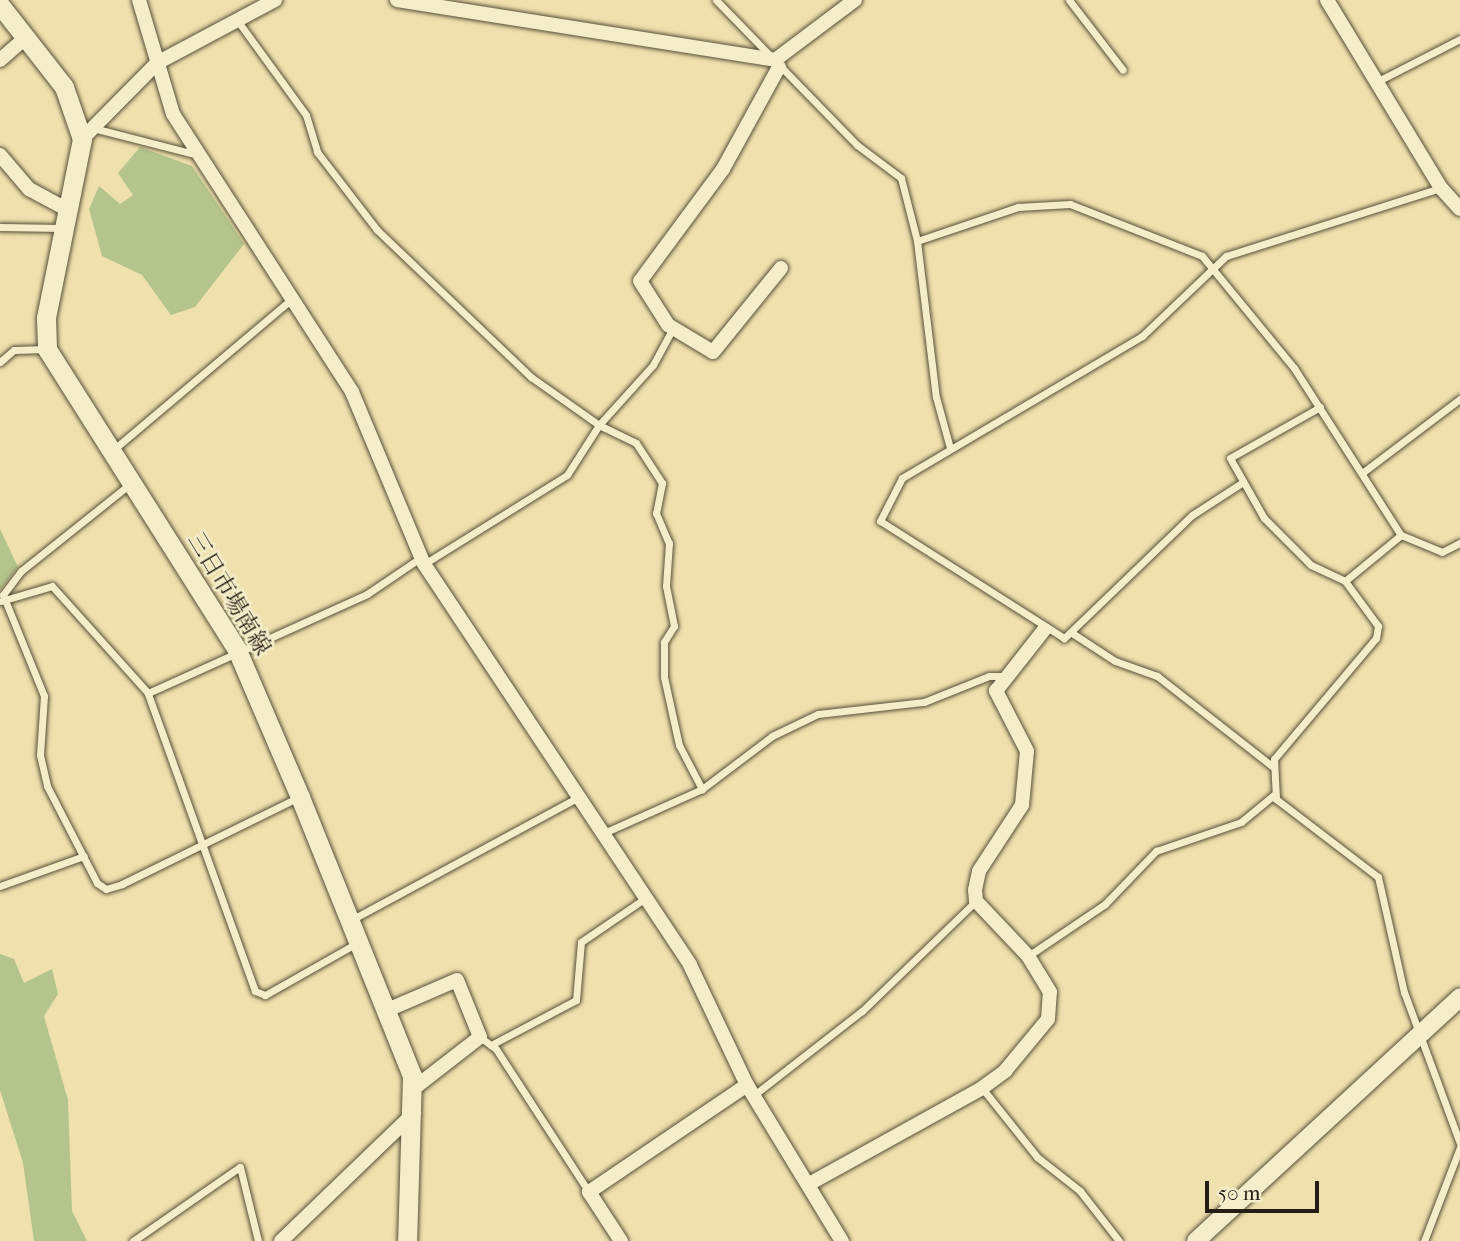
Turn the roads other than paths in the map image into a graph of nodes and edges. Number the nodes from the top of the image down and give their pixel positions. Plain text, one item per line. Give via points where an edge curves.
1 (139, 0) edge
2 (275, 0) edge
3 (397, 0) edge
4 (716, 0) edge
5 (855, 0) edge
6 (1069, 0) edge
7 (1328, 0) edge
8 (0, 5) edge
9 (237, 19) junction
10 (26, 37) junction
11 (1460, 39) edge
12 (0, 60) edge
13 (156, 63) junction
14 (777, 63) junction
15 (1123, 70) dead end
16 (1380, 80) junction
17 (88, 133) junction
18 (194, 154) junction
19 (0, 155) edge
20 (1441, 188) junction
21 (1460, 209) edge
22 (66, 220) junction
23 (0, 227) edge
24 (917, 241) junction
25 (1213, 266) junction
26 (780, 268) dead end
27 (292, 299) junction
28 (673, 328) junction
29 (47, 349) junction
30 (0, 362) edge
31 (1460, 399) edge
32 (1320, 407) junction
33 (599, 425) junction
34 (950, 448) junction
35 (110, 453) junction
36 (1362, 473) junction
37 (130, 484) junction
38 (1240, 484) junction
39 (1401, 535) junction
40 (1460, 543) edge
41 (423, 560) junction
42 (1345, 581) junction
43 (1, 601) edge
44 (1044, 630) junction
45 (1072, 633) junction
46 (237, 650) junction
47 (1004, 676) junction
48 (148, 693) junction
49 (1273, 767) junction
50 (702, 789) junction
51 (1275, 794) junction
52 (580, 796) junction
53 (300, 797) junction
54 (606, 832) junction
55 (203, 846) junction
56 (84, 856) junction
57 (0, 886) edge
58 (648, 896) junction
59 (976, 901) junction
60 (349, 921) junction
61 (357, 943) junction
62 (1028, 956) junction
63 (1460, 998) edge
64 (385, 1011) junction
65 (1418, 1033) junction
66 (486, 1041) junction
67 (982, 1088) junction
68 (413, 1089) junction
69 (750, 1090) junction
70 (415, 1112) junction
71 (1460, 1145) edge
72 (810, 1184) junction
73 (589, 1192) junction
74 (133, 1241) edge
75 (258, 1241) edge
76 (281, 1241) edge
77 (407, 1241) edge
78 (621, 1241) edge
79 (842, 1241) edge
80 (1119, 1241) edge
81 (1196, 1241) edge
82 (1424, 1241) edge

1 - 13 street
2 - 9 street
3 - 14 street
4 - 14 lane
5 - 14 street
6 - 15 lane
7 - 16 street
8 - 10 main road
9 - 13 street
9 - 33 lane via 306,115 317,152 377,230 531,377
10 - 12 street
10 - 17 main road via 64,87
11 - 16 lane
13 - 17 street
13 - 18 street
14 - 24 lane via 858,145 901,178
14 - 28 street via 723,169 640,281 646,299
16 - 20 street
17 - 18 lane
17 - 22 main road
18 - 27 street
19 - 22 street
20 - 21 street
20 - 25 lane via 1349,222 1258,242
22 - 23 lane
22 - 29 main road via 46,318
24 - 25 lane via 1018,207 1070,204 1202,256
24 - 34 lane via 936,397
25 - 32 lane
25 - 34 lane via 1142,336
26 - 28 street via 713,352
27 - 35 lane
27 - 41 street via 352,392
28 - 33 lane via 653,365
29 - 30 lane via 14,351
29 - 35 main road, 三日市場南線
31 - 36 lane
32 - 36 lane
32 - 38 lane via 1230,458
33 - 41 lane via 568,475
33 - 50 lane via 636,443 662,483 656,513 669,543 666,586 674,626 664,642 664,677 680,745
34 - 44 lane via 902,478 880,521
35 - 37 main road, 三日市場南線
36 - 39 lane
37 - 43 lane via 21,571
37 - 46 main road, 三日市場南線
38 - 42 lane via 1311,565
38 - 45 lane via 1192,515
39 - 40 lane via 1442,552
39 - 42 lane
41 - 46 lane via 367,594
41 - 52 street
42 - 49 lane via 1378,626 1376,638 1330,687
43 - 48 lane via 52,586
43 - 56 lane via 38,673 47,786
44 - 45 lane via 1064,638
44 - 47 street
45 - 49 lane via 1115,661 1157,676
46 - 48 lane
46 - 53 main road, 三日市場南線
47 - 50 lane via 989,676 924,702 818,714 772,736
47 - 59 street via 996,691 1027,751 1022,805 979,871
48 - 55 lane
49 - 51 lane
50 - 54 lane
51 - 62 lane via 1228,828 1156,850 1105,904
51 - 65 lane via 1283,807 1378,877
52 - 54 street
52 - 60 lane
53 - 55 lane
53 - 60 main road, 三日市場南線
54 - 58 street
55 - 56 lane via 106,889
55 - 61 lane via 255,991 265,995
56 - 57 lane
58 - 66 lane via 581,942 576,1000
58 - 69 street via 690,965
59 - 62 street
59 - 69 lane via 862,1011
60 - 61 main road, 三日市場南線
61 - 64 main road, 三日市場南線
62 - 67 street via 1053,1006 1005,1071
63 - 65 street
64 - 66 street via 457,980
64 - 68 main road, 三日市場南線
65 - 71 lane
65 - 81 street via 1333,1120
66 - 68 street
66 - 73 lane
67 - 72 street
67 - 80 lane via 1037,1157 1080,1191
68 - 70 main road, 三日市場南線
69 - 72 street
69 - 73 street
70 - 76 street
70 - 77 main road, 三日市場南線
71 - 82 lane
72 - 79 street
73 - 78 street
74 - 75 lane via 240,1167

